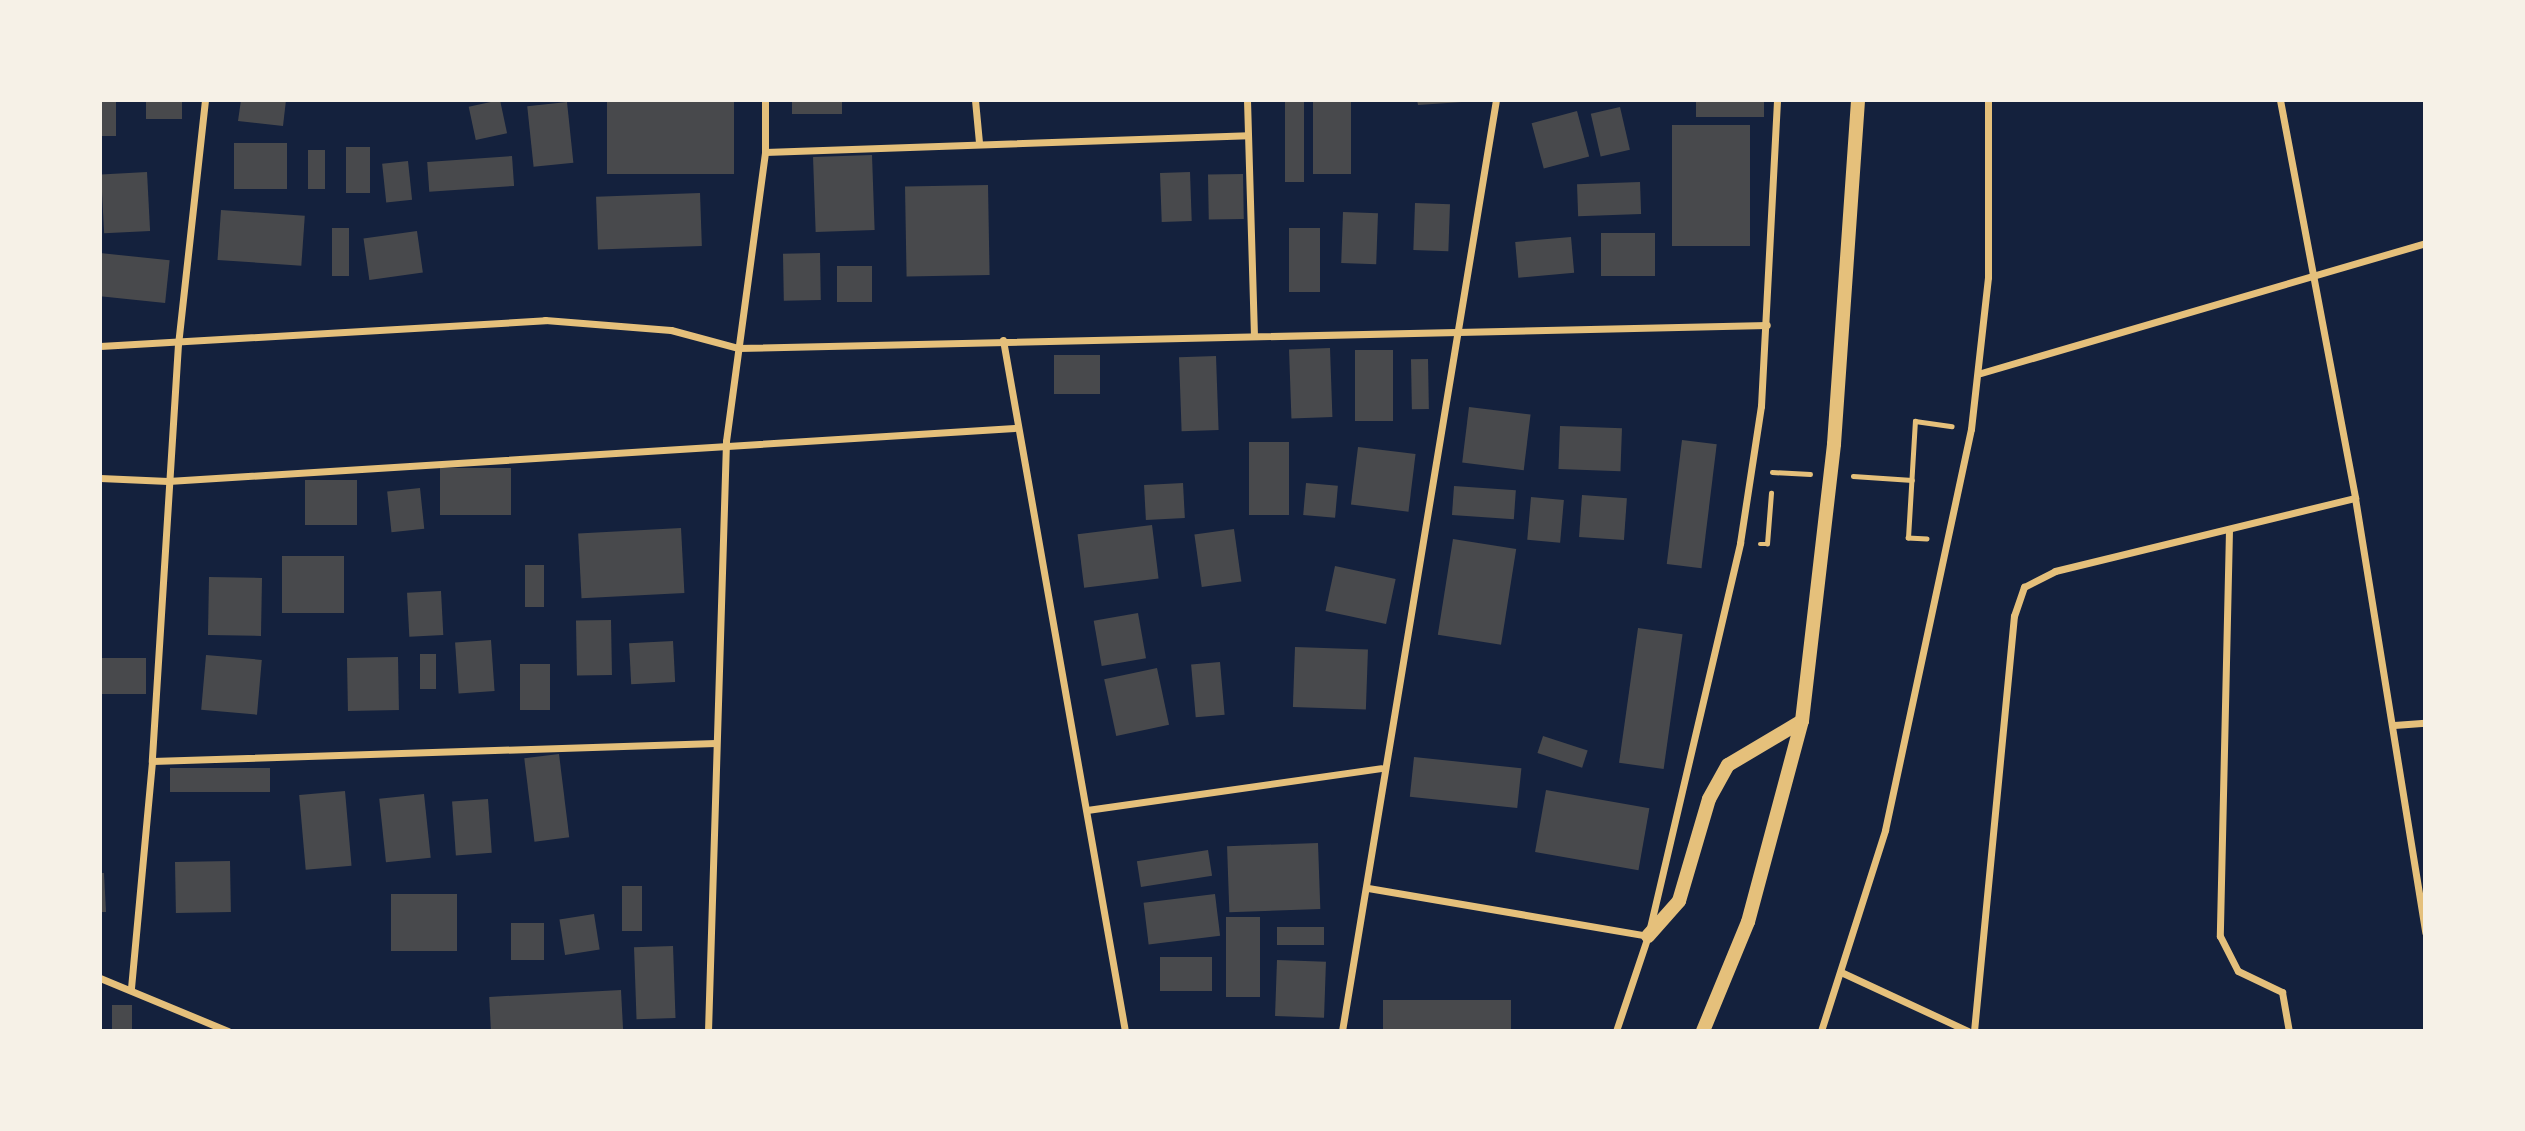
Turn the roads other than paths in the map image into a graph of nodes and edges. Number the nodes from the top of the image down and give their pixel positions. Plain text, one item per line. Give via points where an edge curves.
1 (205, 100) edge
2 (765, 100) edge
3 (975, 100) edge
4 (1247, 100) edge
5 (1496, 100) edge
6 (1777, 100) edge
7 (1858, 100) edge
8 (1987, 100) edge
9 (2280, 100) edge
10 (1248, 135) junction
11 (979, 142) junction
12 (765, 152) junction
13 (2425, 243) edge
14 (2309, 277) junction
15 (1767, 325) junction
16 (1454, 333) junction
17 (1254, 336) junction
18 (1003, 340) junction
19 (178, 344) junction
20 (100, 346) edge
21 (737, 348) junction
22 (1981, 373) junction
23 (1014, 428) junction
24 (726, 441) junction
25 (100, 478) edge
26 (168, 481) junction
27 (2355, 498) junction
28 (2229, 530) junction
29 (1802, 721) junction
30 (2425, 723) edge
31 (2394, 725) junction
32 (716, 743) junction
33 (152, 761) junction
34 (1381, 768) junction
35 (1087, 810) junction
36 (1368, 888) junction
37 (2425, 932) edge
38 (1648, 936) junction
39 (1843, 973) junction
40 (100, 978) edge
41 (131, 988) junction
42 (228, 1031) edge
43 (708, 1031) edge
44 (1125, 1031) edge
45 (1342, 1031) edge
46 (1616, 1031) edge
47 (1703, 1031) edge
48 (1821, 1031) edge
49 (1968, 1031) edge
50 (1973, 1031) edge
51 (2289, 1031) edge

1 - 19 street
2 - 12 street
3 - 11 street
4 - 10 street
5 - 16 street
6 - 15 street
7 - 29 main road via 1834,444
8 - 22 street via 1988,277
9 - 14 street
10 - 11 street
10 - 17 street
11 - 12 street
12 - 21 street
13 - 14 street
14 - 22 street
14 - 27 street
15 - 16 street
15 - 38 street via 1740,543
16 - 17 street
16 - 34 street
17 - 18 street
18 - 21 street
18 - 23 street
19 - 20 street
19 - 21 street via 545,320 659,328
19 - 26 street
21 - 24 street
22 - 39 street via 1885,830
23 - 24 street
23 - 35 street
24 - 26 street
24 - 32 street
25 - 26 street
26 - 33 street
27 - 28 street
27 - 31 street
28 - 50 street via 2055,571 2024,587 2014,616
28 - 51 street via 2220,936 2238,971 2281,992
29 - 38 main road via 1728,765 1709,799 1679,901
29 - 47 main road via 1748,922
30 - 31 street
31 - 37 street
32 - 33 street
32 - 43 street
33 - 41 street
34 - 35 street
34 - 36 street
35 - 44 street
36 - 38 street
36 - 45 street
38 - 46 street
39 - 48 street
39 - 49 street
40 - 41 street
41 - 42 street

